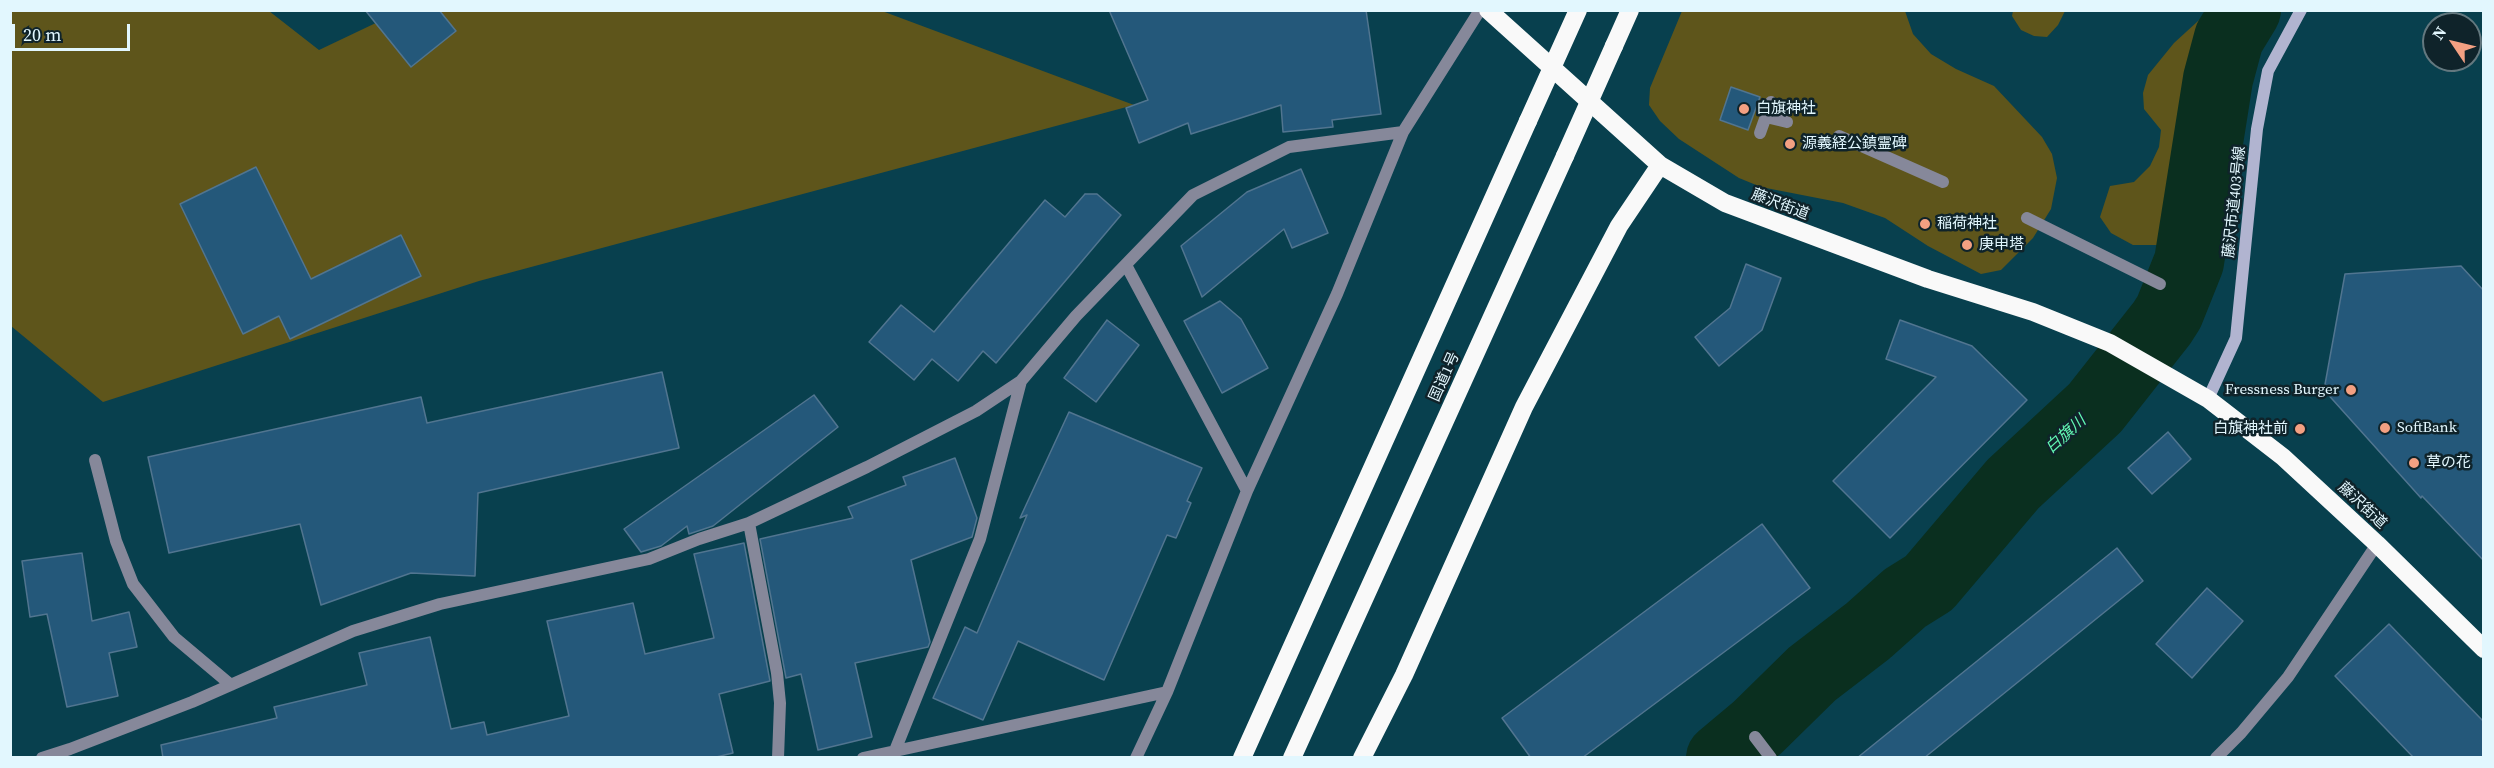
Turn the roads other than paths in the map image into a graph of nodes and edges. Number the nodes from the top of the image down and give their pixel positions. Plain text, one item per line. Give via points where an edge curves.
1 (1480, 10) edge
2 (1488, 10) edge
3 (1578, 10) edge
4 (1630, 10) edge
5 (2301, 10) edge
6 (1771, 102) dead end
7 (1766, 117) junction
8 (1787, 122) dead end
9 (1403, 132) junction
10 (1760, 133) dead end
11 (1839, 136) dead end
12 (1660, 165) junction
13 (1943, 182) dead end
14 (2027, 218) dead end
15 (1126, 265) junction
16 (2160, 284) dead end
17 (1021, 381) junction
18 (2208, 399) junction
19 (95, 460) dead end
20 (1247, 491) junction
21 (749, 523) junction
22 (2377, 544) junction
23 (2484, 649) edge
24 (231, 685) junction
25 (1167, 692) junction
26 (1755, 736) dead end
27 (894, 754) edge
28 (42, 758) edge
29 (778, 758) edge
30 (863, 758) edge
31 (1136, 758) edge
32 (1242, 758) edge
33 (1292, 758) edge
34 (1362, 758) edge
35 (1771, 758) edge
36 (2216, 758) edge

1 - 9 street
2 - 12 highway, 藤沢街道
3 - 32 highway, 国道1号, bridge
4 - 33 highway, 国道1号, bridge
5 - 18 street, 藤沢市道403号線 via 2268,71 2257,129 2236,338
6 - 7 street
7 - 8 street
7 - 10 street
9 - 15 street via 1289,147 1193,195
9 - 20 street via 1337,294
11 - 13 street
12 - 18 highway, 藤沢街道 via 1725,203 2110,343
12 - 34 highway via 1619,226 1524,407 1404,675
14 - 16 street
15 - 17 street
15 - 20 street
17 - 21 street via 976,411
17 - 27 street via 981,539
18 - 22 highway, 藤沢街道 via 2283,457
19 - 24 street via 116,541 133,584 174,637
20 - 25 street
21 - 24 street via 649,559 441,604 364,628
21 - 29 street via 777,672
22 - 23 highway, 藤沢街道
22 - 36 street via 2288,677
24 - 28 street
25 - 27 street
25 - 31 street
26 - 35 street
27 - 30 street

